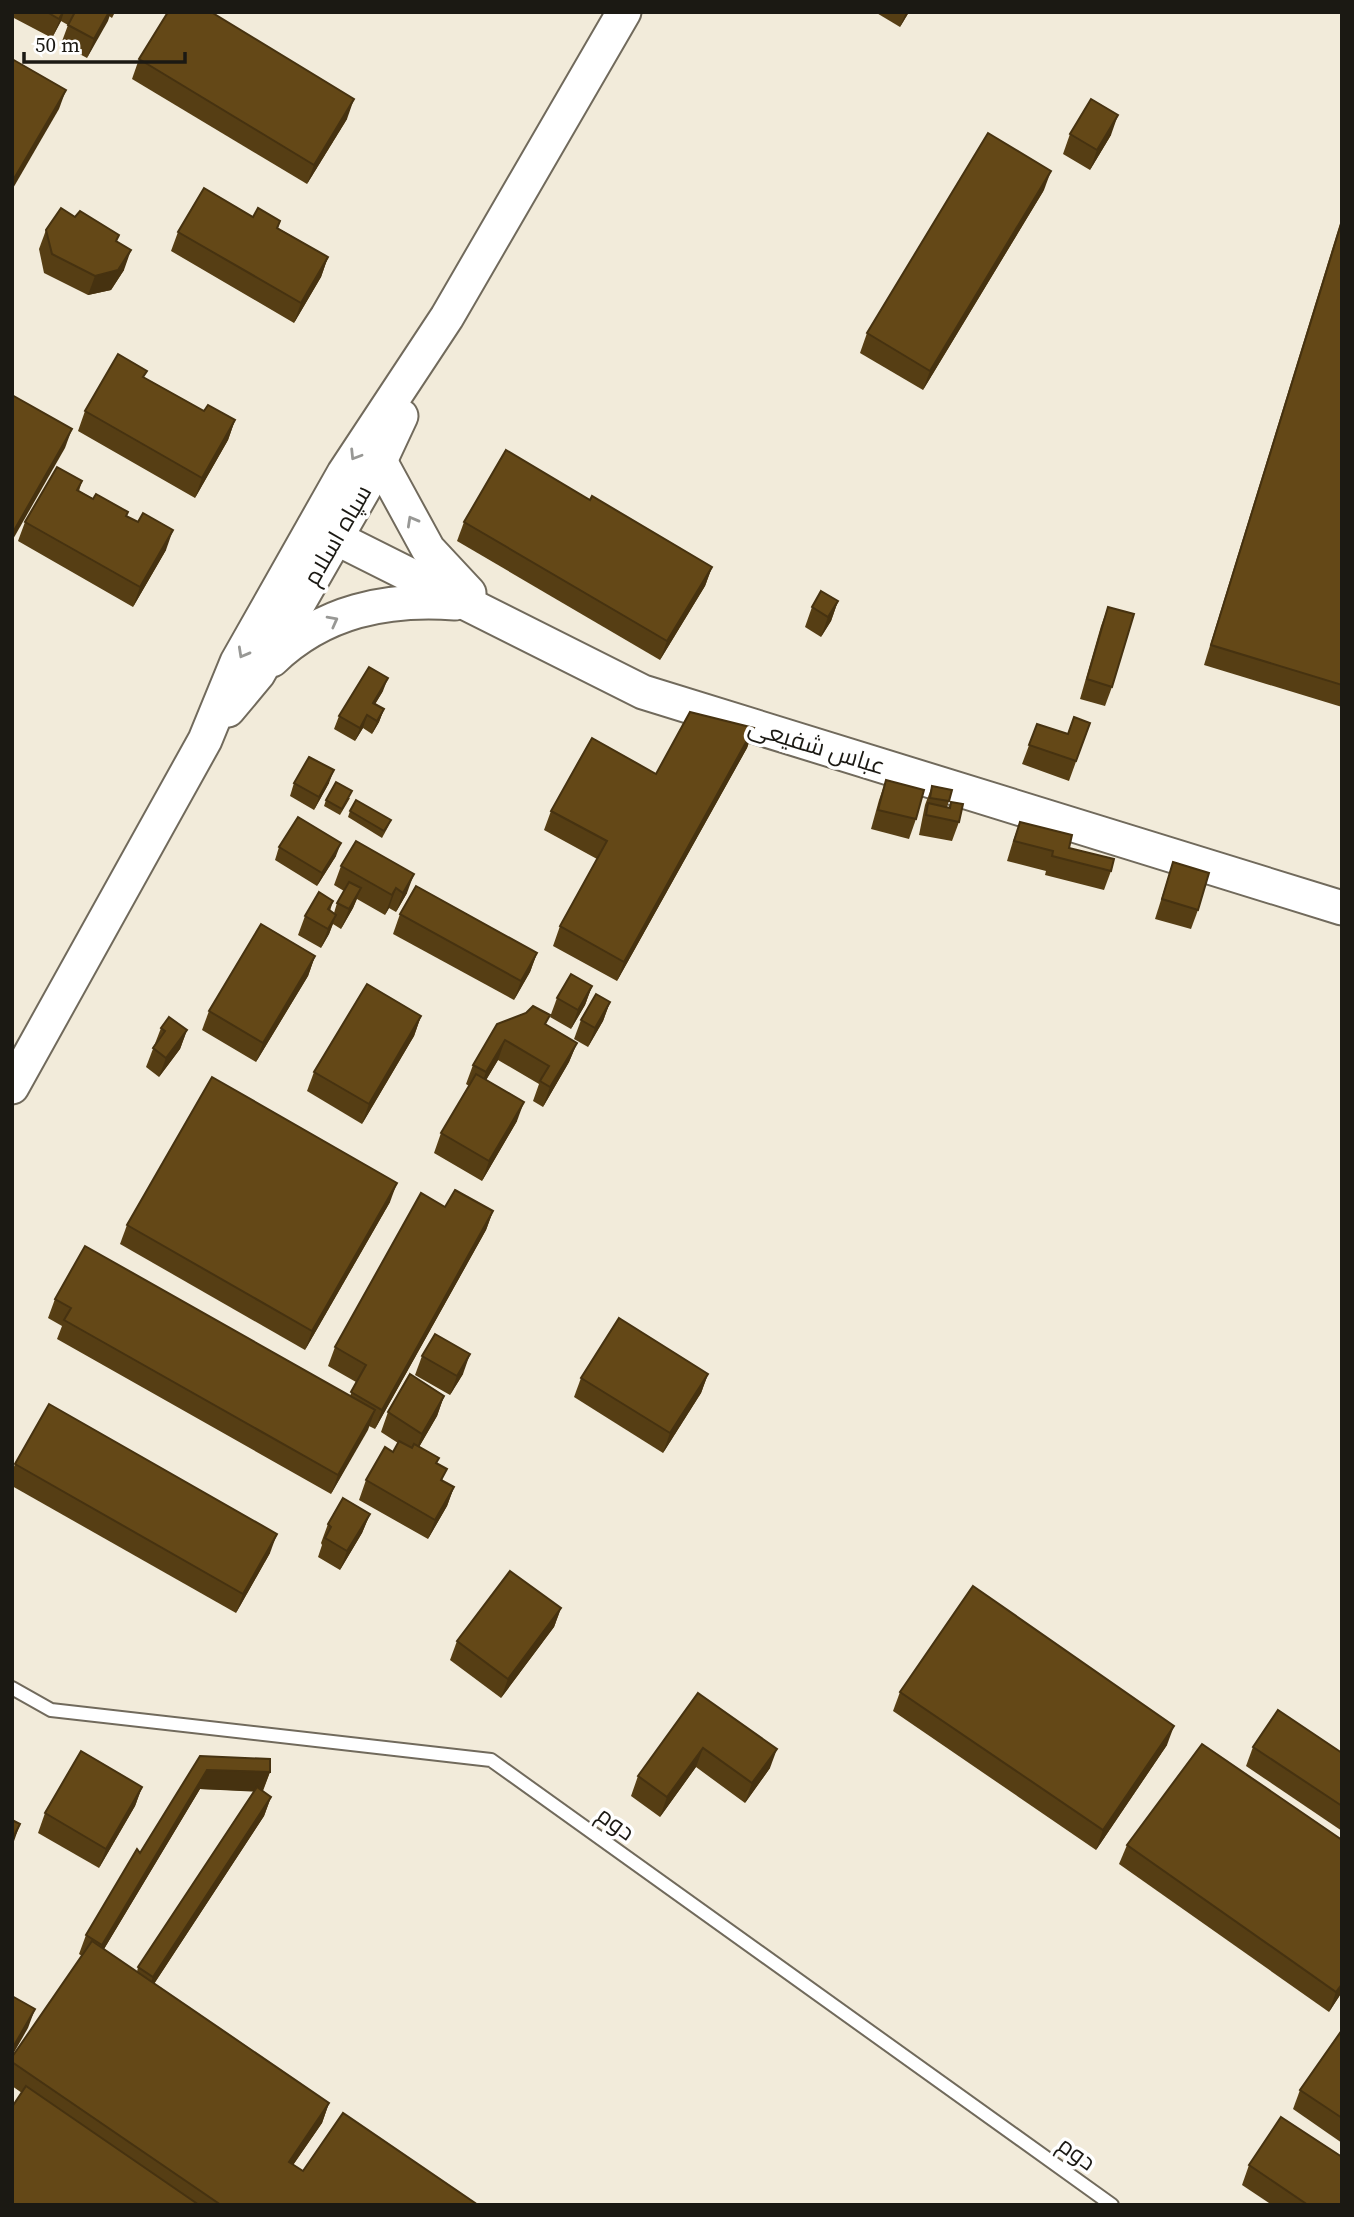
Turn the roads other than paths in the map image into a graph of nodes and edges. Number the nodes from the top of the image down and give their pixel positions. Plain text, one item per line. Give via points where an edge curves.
1 (624, 12) edge
2 (447, 317) junction
3 (380, 461) junction
4 (330, 523) junction
5 (466, 598) junction
6 (258, 674) junction
7 (205, 740) junction
8 (1342, 892) edge
9 (1342, 908) edge
10 (12, 1087) edge
11 (12, 1688) edge
12 (1112, 2205) edge

1 - 2 main road, سپاه اسلام
2 - 3 main road, سپاه اسلام
2 -> 4 main road, سپاه اسلام via 359,449
3 - 4 main road, سپاه اسلام
5 -> 3 main road via 428,548
4 - 5 main road, عباس شفیعی
4 - 6 main road, سپاه اسلام
4 -> 7 main road, سپاه اسلام via 237,662
6 -> 5 main road via 286,646 347,613 378,604
5 - 8 main road, عباس شفیعی via 647,682
5 - 9 main road, عباس شفیعی via 643,692
6 - 7 main road, سپاه اسلام
7 - 10 main road, سپاه اسلام
11 - 12 lane, دوم via 51,1710 491,1760

